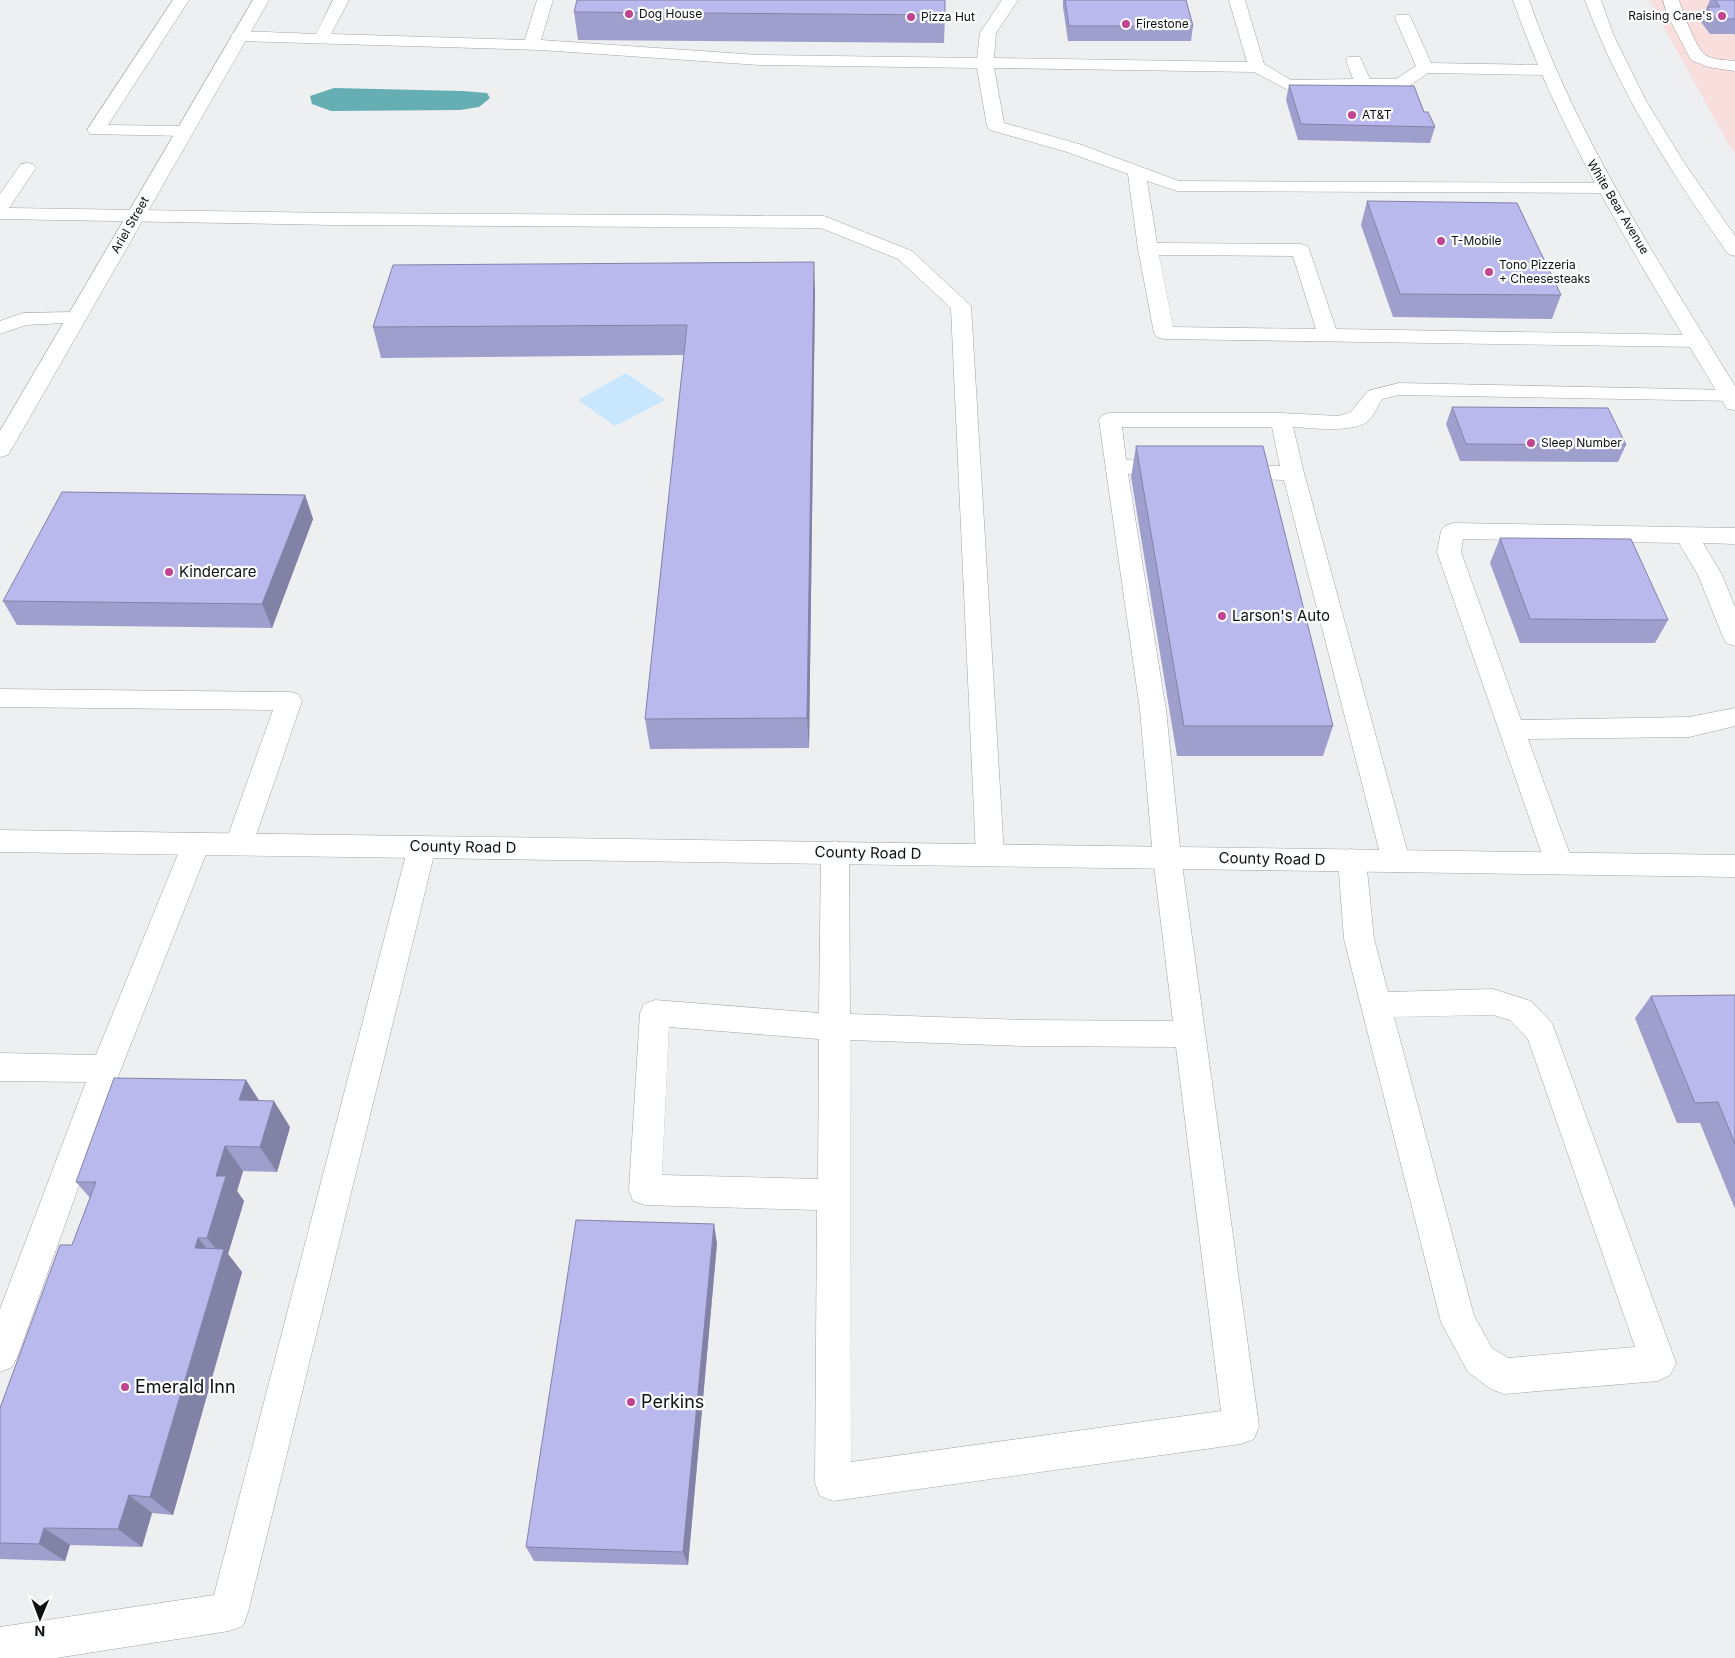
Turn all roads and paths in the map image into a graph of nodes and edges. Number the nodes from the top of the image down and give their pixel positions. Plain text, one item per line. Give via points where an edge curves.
1 (181, 0) edge
2 (261, 0) edge
3 (341, 0) edge
4 (545, 0) edge
5 (1010, 0) edge
6 (1236, 0) edge
7 (1520, 0) edge
8 (1593, 0) edge
9 (1671, 0) edge
10 (1403, 18) dead end
11 (239, 36) junction
12 (321, 39) junction
13 (531, 44) junction
14 (1354, 60) dead end
15 (985, 64) junction
16 (1735, 66) edge
17 (1257, 67) junction
18 (1426, 68) junction
19 (1546, 70) junction
20 (1363, 84) junction
21 (184, 131) junction
22 (27, 168) dead end
23 (1137, 172) junction
24 (1607, 188) junction
25 (0, 207) edge
26 (0, 213) edge
27 (137, 214) junction
28 (1148, 249) junction
29 (1735, 250) edge
30 (75, 318) junction
31 (0, 328) edge
32 (1328, 335) junction
33 (1698, 341) junction
34 (1733, 400) edge
35 (1281, 420) junction
36 (0, 450) edge
37 (1116, 467) junction
38 (1293, 473) junction
39 (1687, 536) junction
40 (1735, 536) edge
41 (1735, 637) edge
42 (0, 698) edge
43 (1735, 717) edge
44 (1512, 730) junction
45 (0, 841) edge
46 (196, 844) junction
47 (239, 844) junction
48 (422, 847) junction
49 (835, 852) junction
50 (990, 855) junction
51 (1166, 857) junction
52 (1352, 860) junction
53 (1396, 861) junction
54 (1559, 863) junction
55 (1735, 866) edge
56 (1376, 1005) junction
57 (836, 1027) junction
58 (1191, 1034) junction
59 (0, 1067) edge
60 (106, 1069) junction
61 (833, 1194) junction
62 (0, 1355) edge
63 (0, 1647) edge

1 - 21 street via 96,130
2 - 11 street, Ariel Street
3 - 12 street
4 - 13 street
5 - 15 street via 988,33
6 - 17 street
7 - 19 street, White Bear Avenue
8 - 29 street via 1628,83 1658,136
9 - 16 street via 1697,57
10 - 18 street
11 - 12 street
11 - 21 street, Ariel Street
12 - 13 street
13 - 15 street via 759,60
14 - 20 street
15 - 17 street
15 - 23 street via 996,126 1073,148
17 - 20 street via 1288,85
18 - 19 street
18 - 20 street via 1400,84
19 - 24 street, White Bear Avenue
21 - 27 street, Ariel Street
22 - 25 street
23 - 24 street via 1177,186
23 - 28 street
24 - 33 street, White Bear Avenue
26 - 27 street
27 - 30 street, Ariel Street
27 - 50 street via 334,219 824,222 905,255 961,306
28 - 32 street via 1301,250
28 - 32 street via 1164,333
30 - 31 street via 23,319
30 - 36 street, Ariel Street
32 - 33 street
33 - 34 street, White Bear Avenue
34 - 35 street via 1399,389 1375,395 1359,417 1350,421
35 - 37 street via 1110,420
35 - 38 street
37 - 38 street
37 - 51 street via 1164,798
38 - 53 street
39 - 40 street
39 - 41 street via 1710,575
39 - 44 street via 1453,531 1449,552
42 - 47 street via 289,701
43 - 44 street via 1689,727
44 - 54 street
45 - 46 street, County Road D
46 - 47 street, County Road D
46 - 60 street
47 - 48 street, County Road D
48 - 49 street, County Road D
48 - 63 street via 229,1612
49 - 50 street, County Road D
49 - 57 street
50 - 51 street, County Road D
51 - 52 street, County Road D
51 - 58 street
52 - 53 street, County Road D
52 - 56 street via 1359,939
53 - 54 street, County Road D
54 - 55 street, County Road D
56 - 56 street via 1458,1322 1480,1360 1504,1376 1658,1363 1541,1032 1520,1010 1493,1002
57 - 58 street
57 - 61 street
57 - 61 street via 655,1013 645,1190
58 - 61 street via 1241,1426 833,1483
59 - 60 street
60 - 62 street

